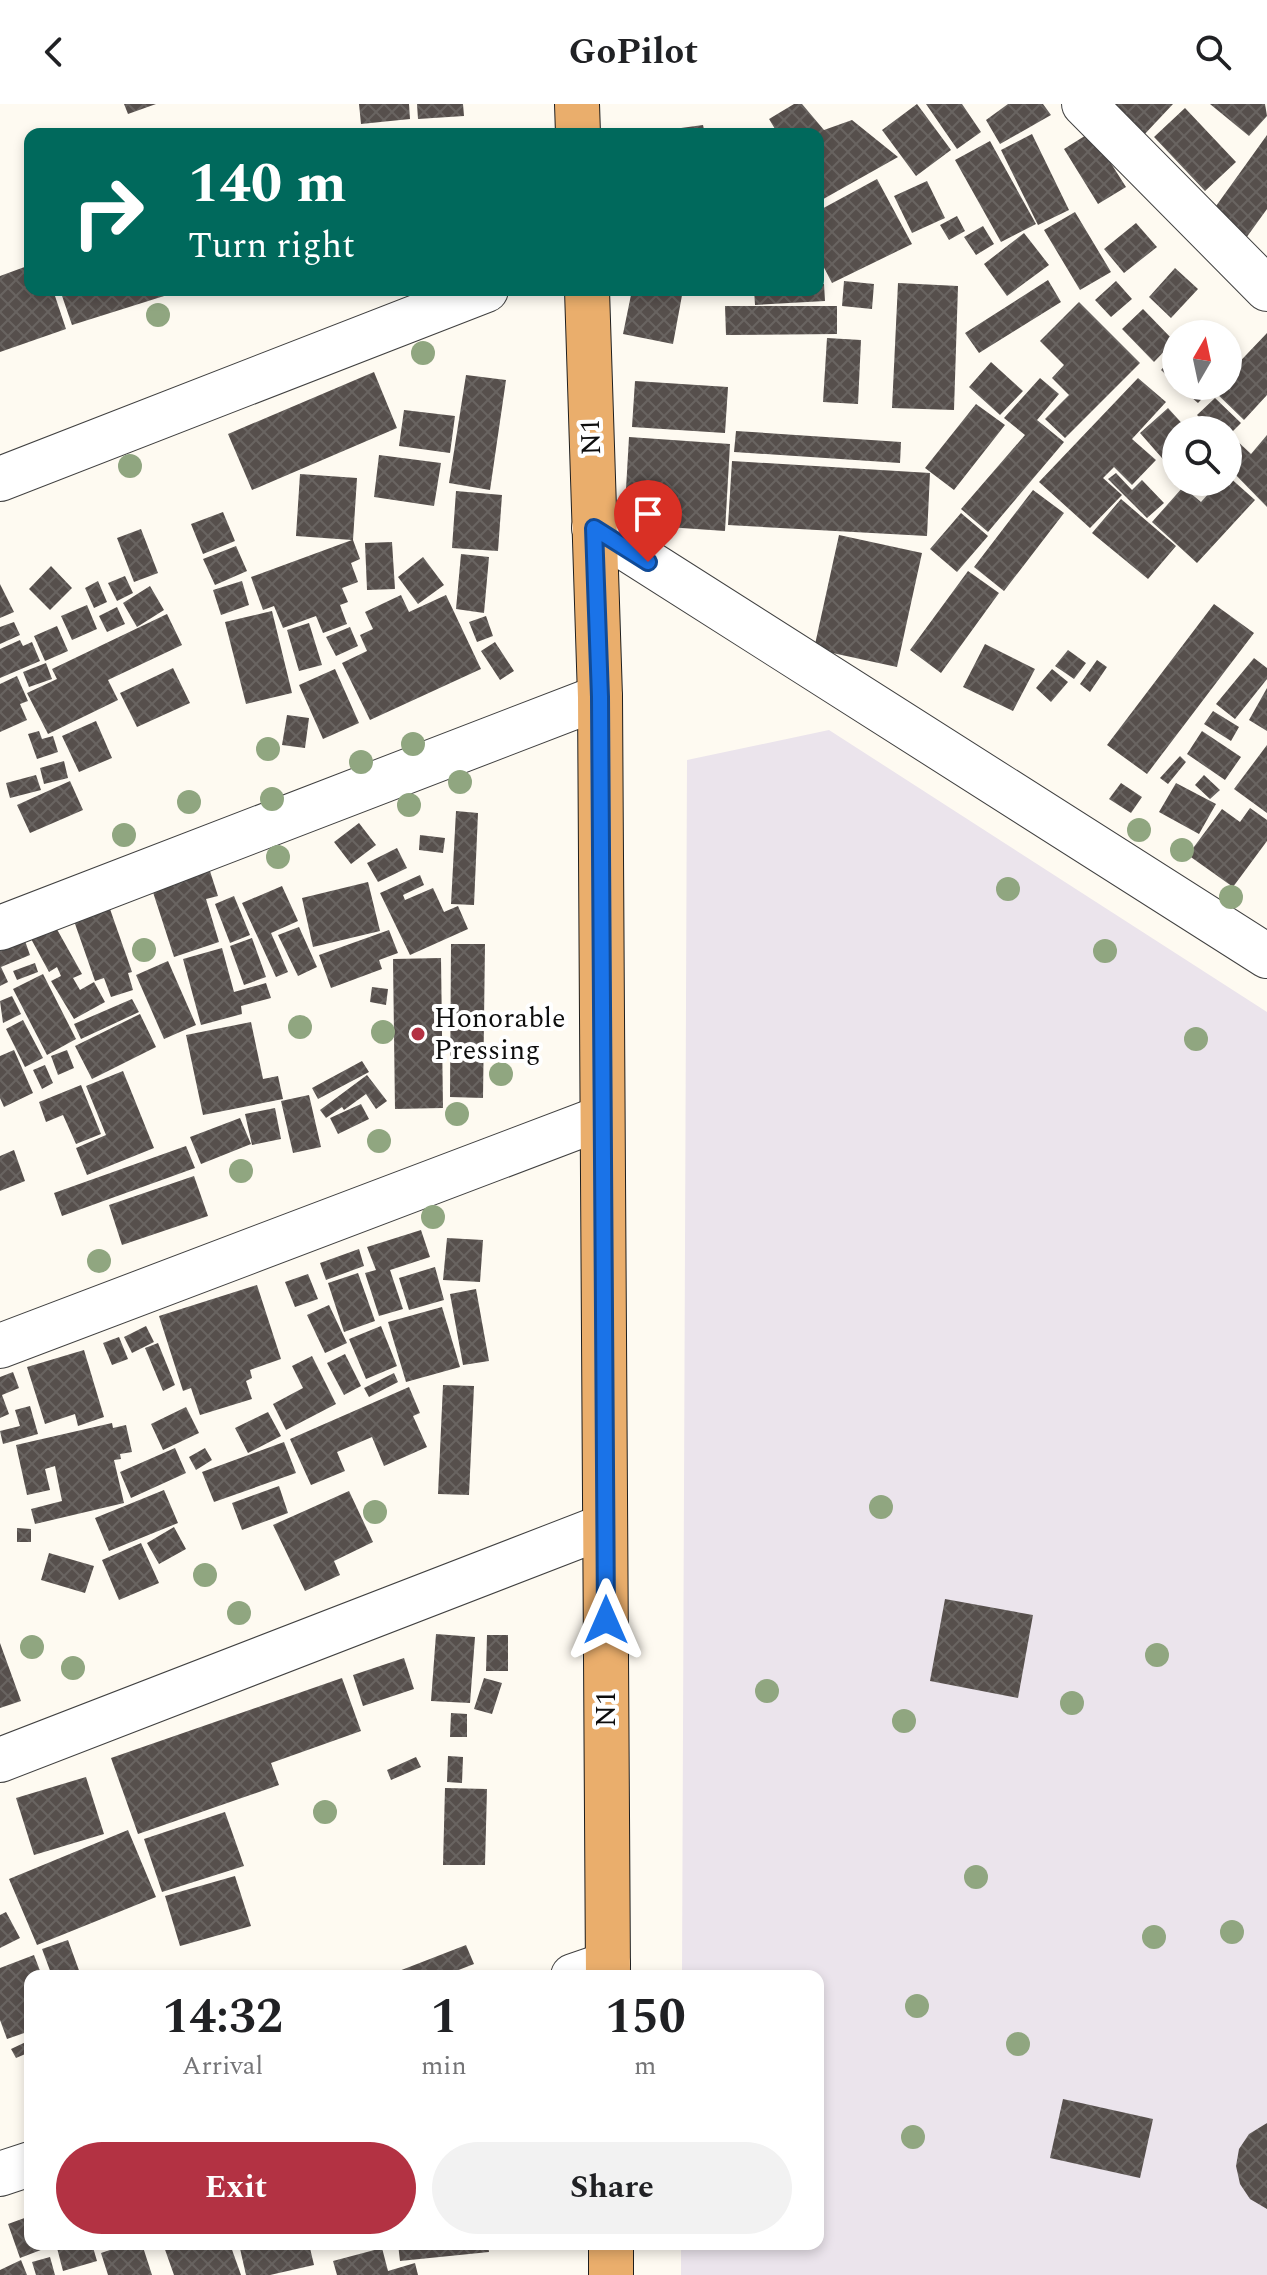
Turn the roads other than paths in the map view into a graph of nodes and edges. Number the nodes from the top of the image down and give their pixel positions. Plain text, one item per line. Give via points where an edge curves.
1 (577, 104) edge
2 (1084, 104) edge
3 (578, 128) edge
4 (1267, 289) edge
5 (471, 296) edge
6 (587, 296) edge
7 (0, 479) edge
8 (594, 528) junction
9 (600, 697) junction
10 (0, 928) edge
11 (1267, 956) edge
12 (601, 1118) junction
13 (0, 1346) edge
14 (605, 1526) junction
15 (0, 1760) edge
16 (597, 1970) edge
17 (24, 2166) edge
18 (0, 2174) edge
19 (611, 2250) edge
20 (611, 2275) edge

1 - 3 highway
2 - 4 street
5 - 7 street
6 - 8 highway, N1
8 - 9 highway, N1
8 - 11 street
9 - 10 street
9 - 12 highway, N1
12 - 13 street
12 - 14 highway, N1
14 - 15 street
14 - 16 highway, N1
17 - 18 street
19 - 20 highway

